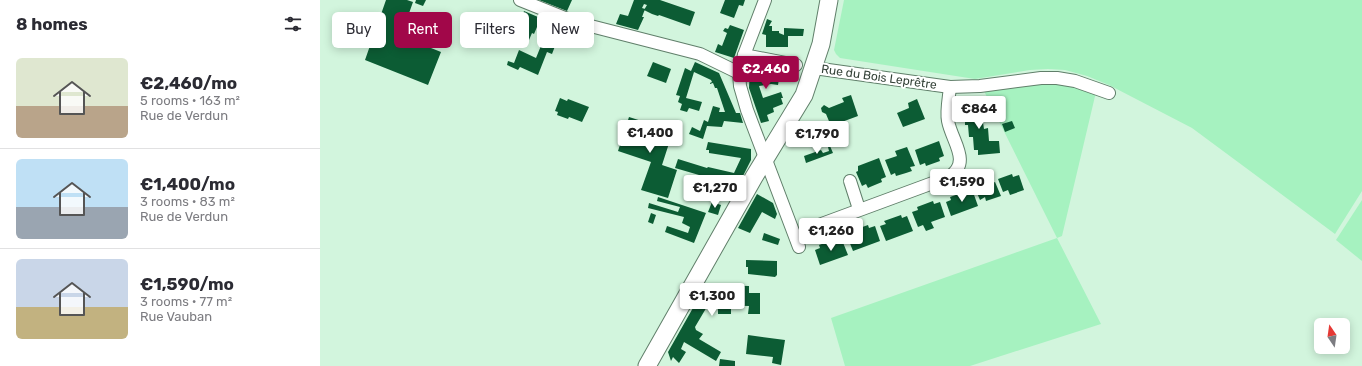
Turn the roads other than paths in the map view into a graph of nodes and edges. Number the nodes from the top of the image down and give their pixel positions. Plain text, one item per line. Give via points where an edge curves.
1 (520, 0) edge
2 (765, 0) edge
3 (829, 0) edge
4 (744, 55) junction
5 (796, 65) dead end
6 (814, 68) junction
7 (740, 73) junction
8 (950, 87) junction
9 (1108, 93) dead end
10 (766, 159) junction
11 (850, 181) dead end
12 (859, 209) junction
13 (819, 225) dead end
14 (799, 247) dead end
15 (651, 359) edge

1 - 7 street via 575,22 707,57
2 - 4 street
3 - 6 main road
4 - 5 street
4 - 7 street
6 - 8 street, Rue du Bois Leprêtre
6 - 10 main road via 804,95
7 - 10 street via 743,99
8 - 9 street, Rue du Bois Leprêtre via 1048,78 1075,81
8 - 12 street via 948,121 960,160 957,170 948,177
10 - 14 street
10 - 15 main road
11 - 12 street
12 - 13 street

